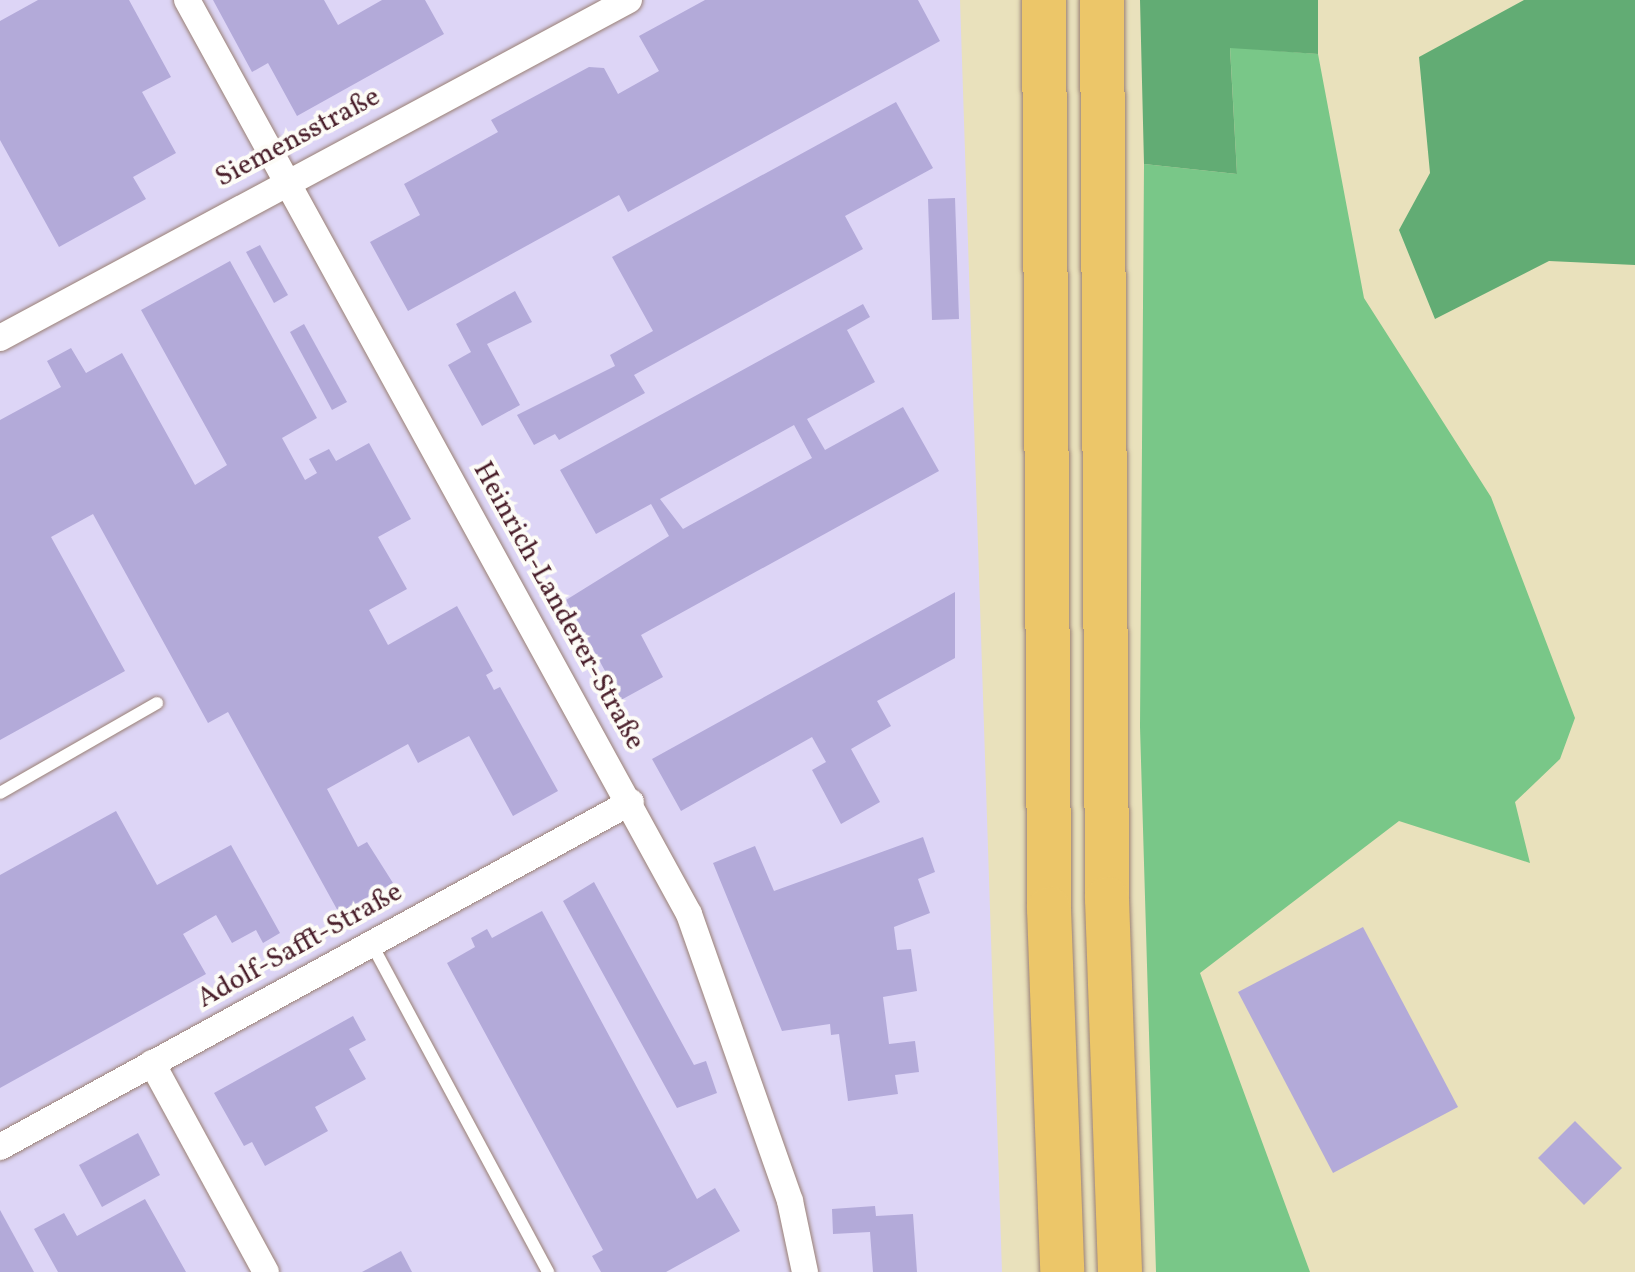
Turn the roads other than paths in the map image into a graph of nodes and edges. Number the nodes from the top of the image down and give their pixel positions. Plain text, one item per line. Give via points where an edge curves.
1 (187, 0) edge
2 (629, 0) edge
3 (1044, 0) edge
4 (1102, 0) edge
5 (284, 180) junction
6 (0, 338) edge
7 (157, 703) dead end
8 (0, 793) edge
9 (631, 802) junction
10 (371, 943) junction
11 (152, 1063) junction
12 (0, 1147) edge
13 (266, 1272) edge
14 (548, 1272) edge
15 (805, 1272) edge
16 (1062, 1272) edge
17 (1120, 1272) edge

1 - 5 street, Heinrich-Landerer-Straße
2 - 5 street, Siemensstraße
3 - 16 highway via 1049,909
4 - 17 highway via 1107,899
5 - 6 street, Siemensstraße
5 - 9 street, Heinrich-Landerer-Straße
7 - 8 lane
9 - 10 street, Adolf-Safft-Straße
9 - 15 street, Heinrich-Landerer-Straße via 689,914 735,1035 790,1201
10 - 11 street, Adolf-Safft-Straße
10 - 14 lane
11 - 12 street, Adolf-Safft-Straße
11 - 13 street

